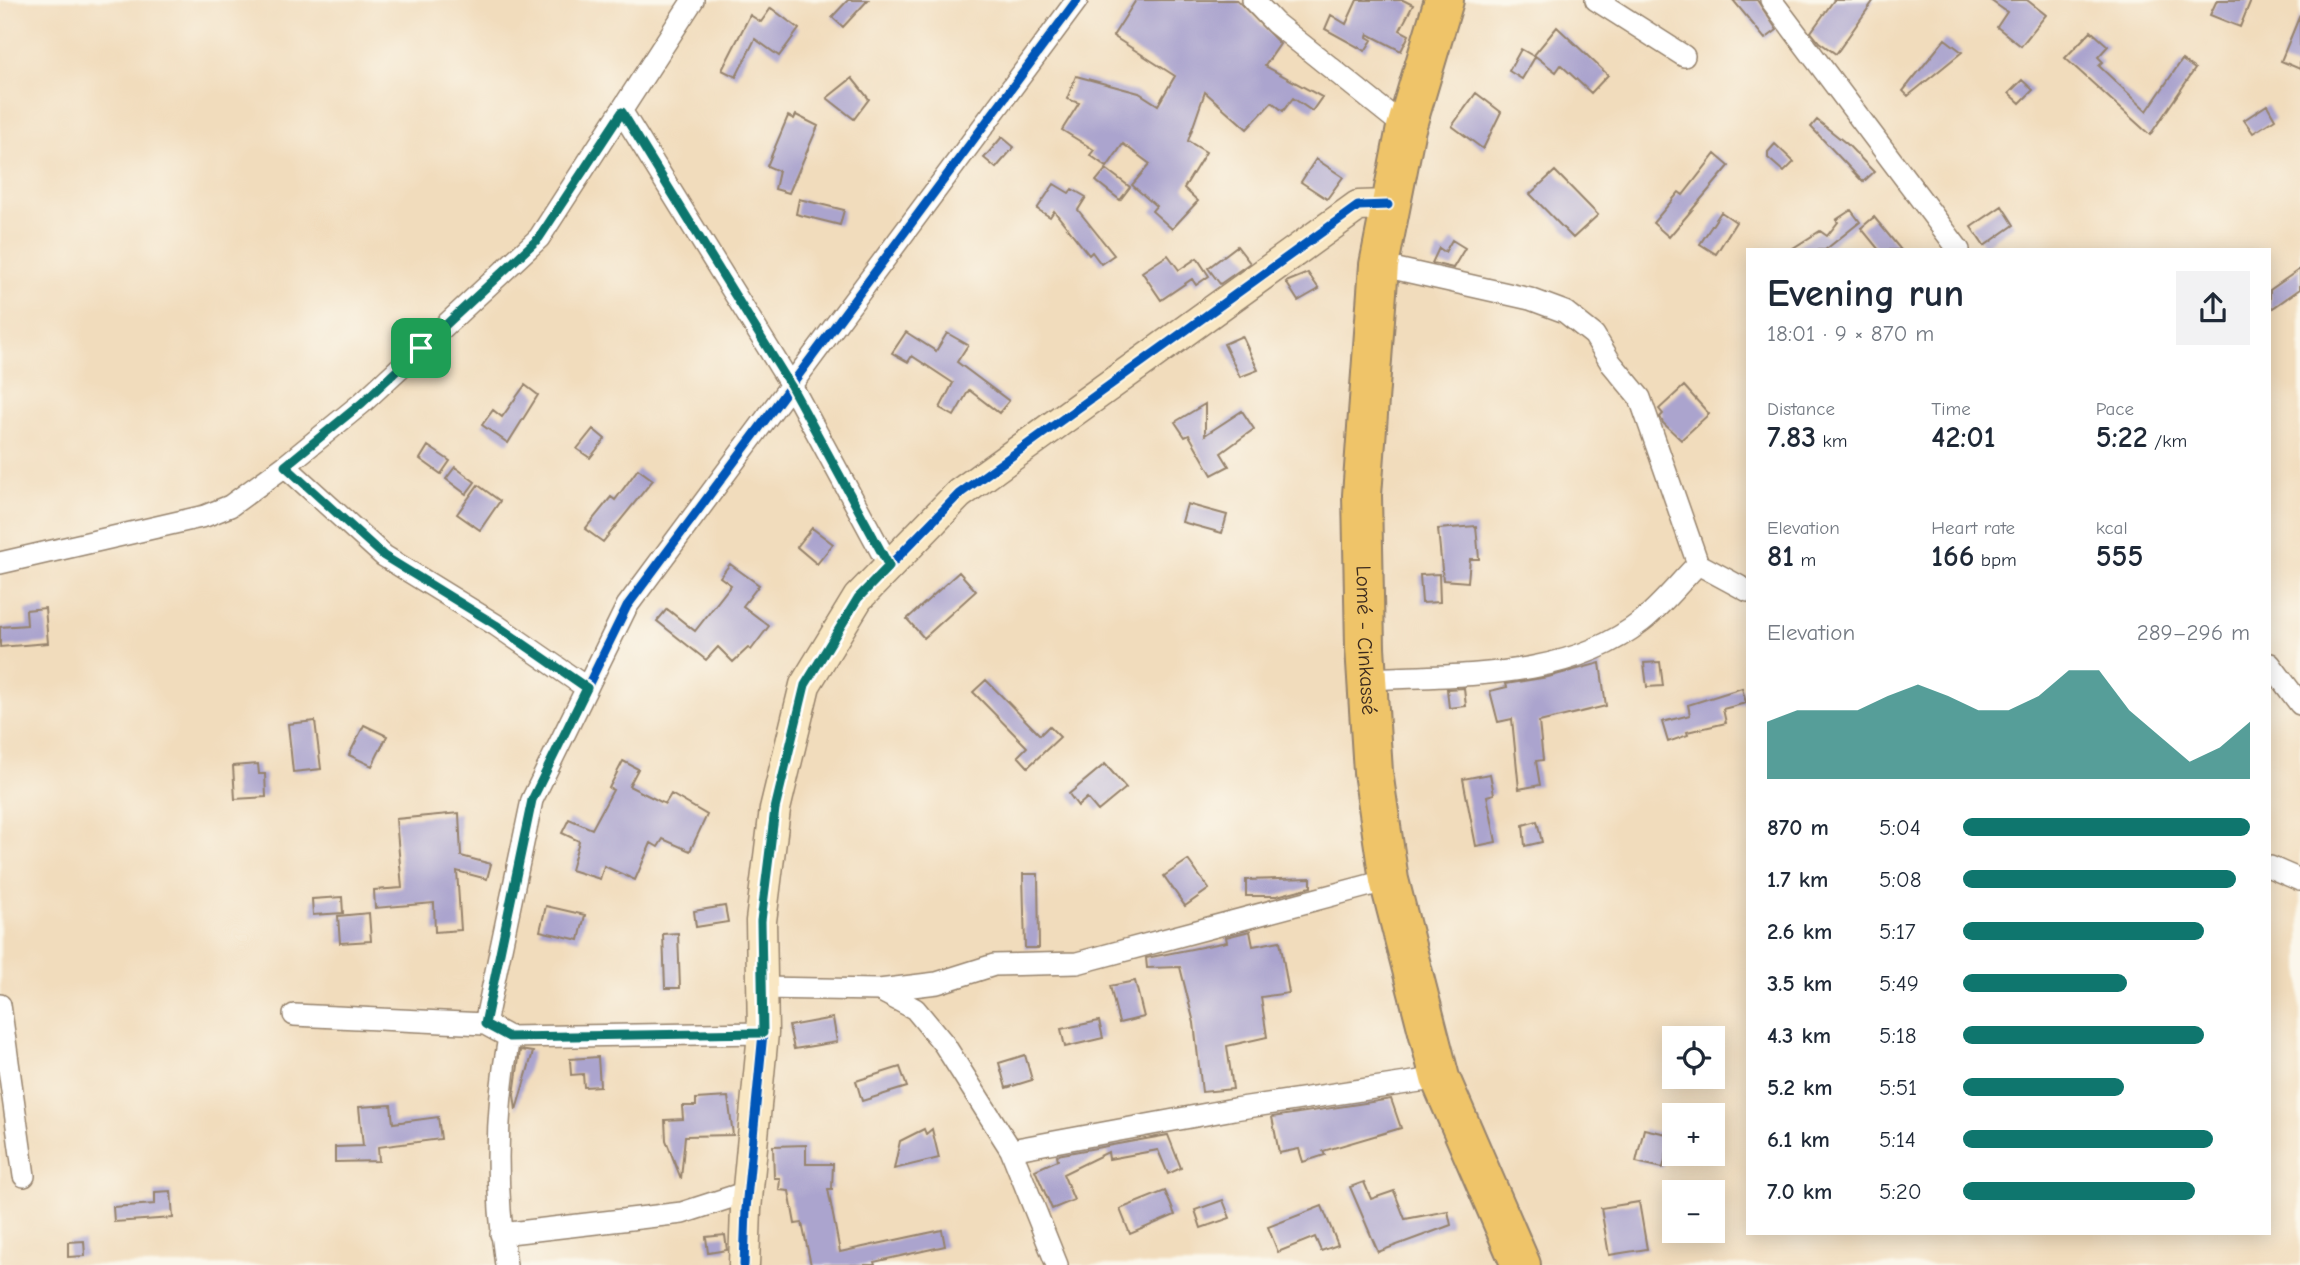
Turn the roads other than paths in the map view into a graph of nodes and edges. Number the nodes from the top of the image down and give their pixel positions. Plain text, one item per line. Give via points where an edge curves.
1 (693, 0) edge
2 (1077, 0) edge
3 (1253, 0) edge
4 (1444, 0) edge
5 (1596, 0) edge
6 (1771, 0) edge
7 (1684, 56) dead end
8 (622, 112) junction
9 (1406, 128) junction
10 (1388, 205) junction
11 (1957, 248) edge
12 (1379, 265) junction
13 (791, 386) junction
14 (285, 466) junction
15 (0, 563) edge
16 (1698, 564) junction
17 (889, 566) junction
18 (1746, 590) edge
19 (2271, 665) edge
20 (1367, 678) junction
21 (587, 688) junction
22 (2300, 704) edge
23 (2271, 867) edge
24 (1389, 880) junction
25 (2300, 880) edge
26 (761, 988) junction
27 (879, 990) junction
28 (0, 1005) edge
29 (294, 1015) dead end
30 (485, 1024) junction
31 (763, 1033) junction
32 (509, 1037) junction
33 (1440, 1078) junction
34 (1011, 1150) junction
35 (24, 1176) dead end
36 (747, 1192) junction
37 (501, 1234) junction
38 (506, 1265) edge
39 (744, 1265) edge
40 (1057, 1265) edge
41 (1521, 1265) edge

1 - 8 street
2 - 13 street
3 - 9 street via 1275,23
4 - 9 highway, Lomé - Cinkassé
5 - 7 street
6 - 11 street
8 - 13 street
8 - 14 street via 539,238 362,403
9 - 10 highway, Lomé - Cinkassé
10 - 12 highway, Lomé - Cinkassé
10 - 17 street via 1358,206 1129,370 959,494
12 - 16 street via 1531,299 1565,312 1594,335 1640,398
12 - 20 highway, Lomé - Cinkassé via 1362,495
13 - 17 street
13 - 21 street via 627,606
14 - 15 street via 230,506 205,516
14 - 21 street via 384,556
16 - 18 street
16 - 20 street via 1642,621 1595,650 1512,671
17 - 26 street via 858,598 805,685 775,809 761,921
19 - 22 street
20 - 24 highway, Lomé - Cinkassé via 1373,772
21 - 30 street via 532,800
23 - 25 street
24 - 27 street via 1077,963 995,965 937,983
24 - 33 highway, Lomé - Cinkassé
26 - 27 street
26 - 31 street
27 - 34 street via 915,1009 937,1035
28 - 35 street
29 - 30 street
30 - 32 street
31 - 32 street
31 - 36 street
32 - 37 street via 499,1091
33 - 34 street via 1234,1109
33 - 41 highway, Lomé - Cinkassé
34 - 40 street
36 - 37 street via 682,1213
36 - 39 street
37 - 38 street

